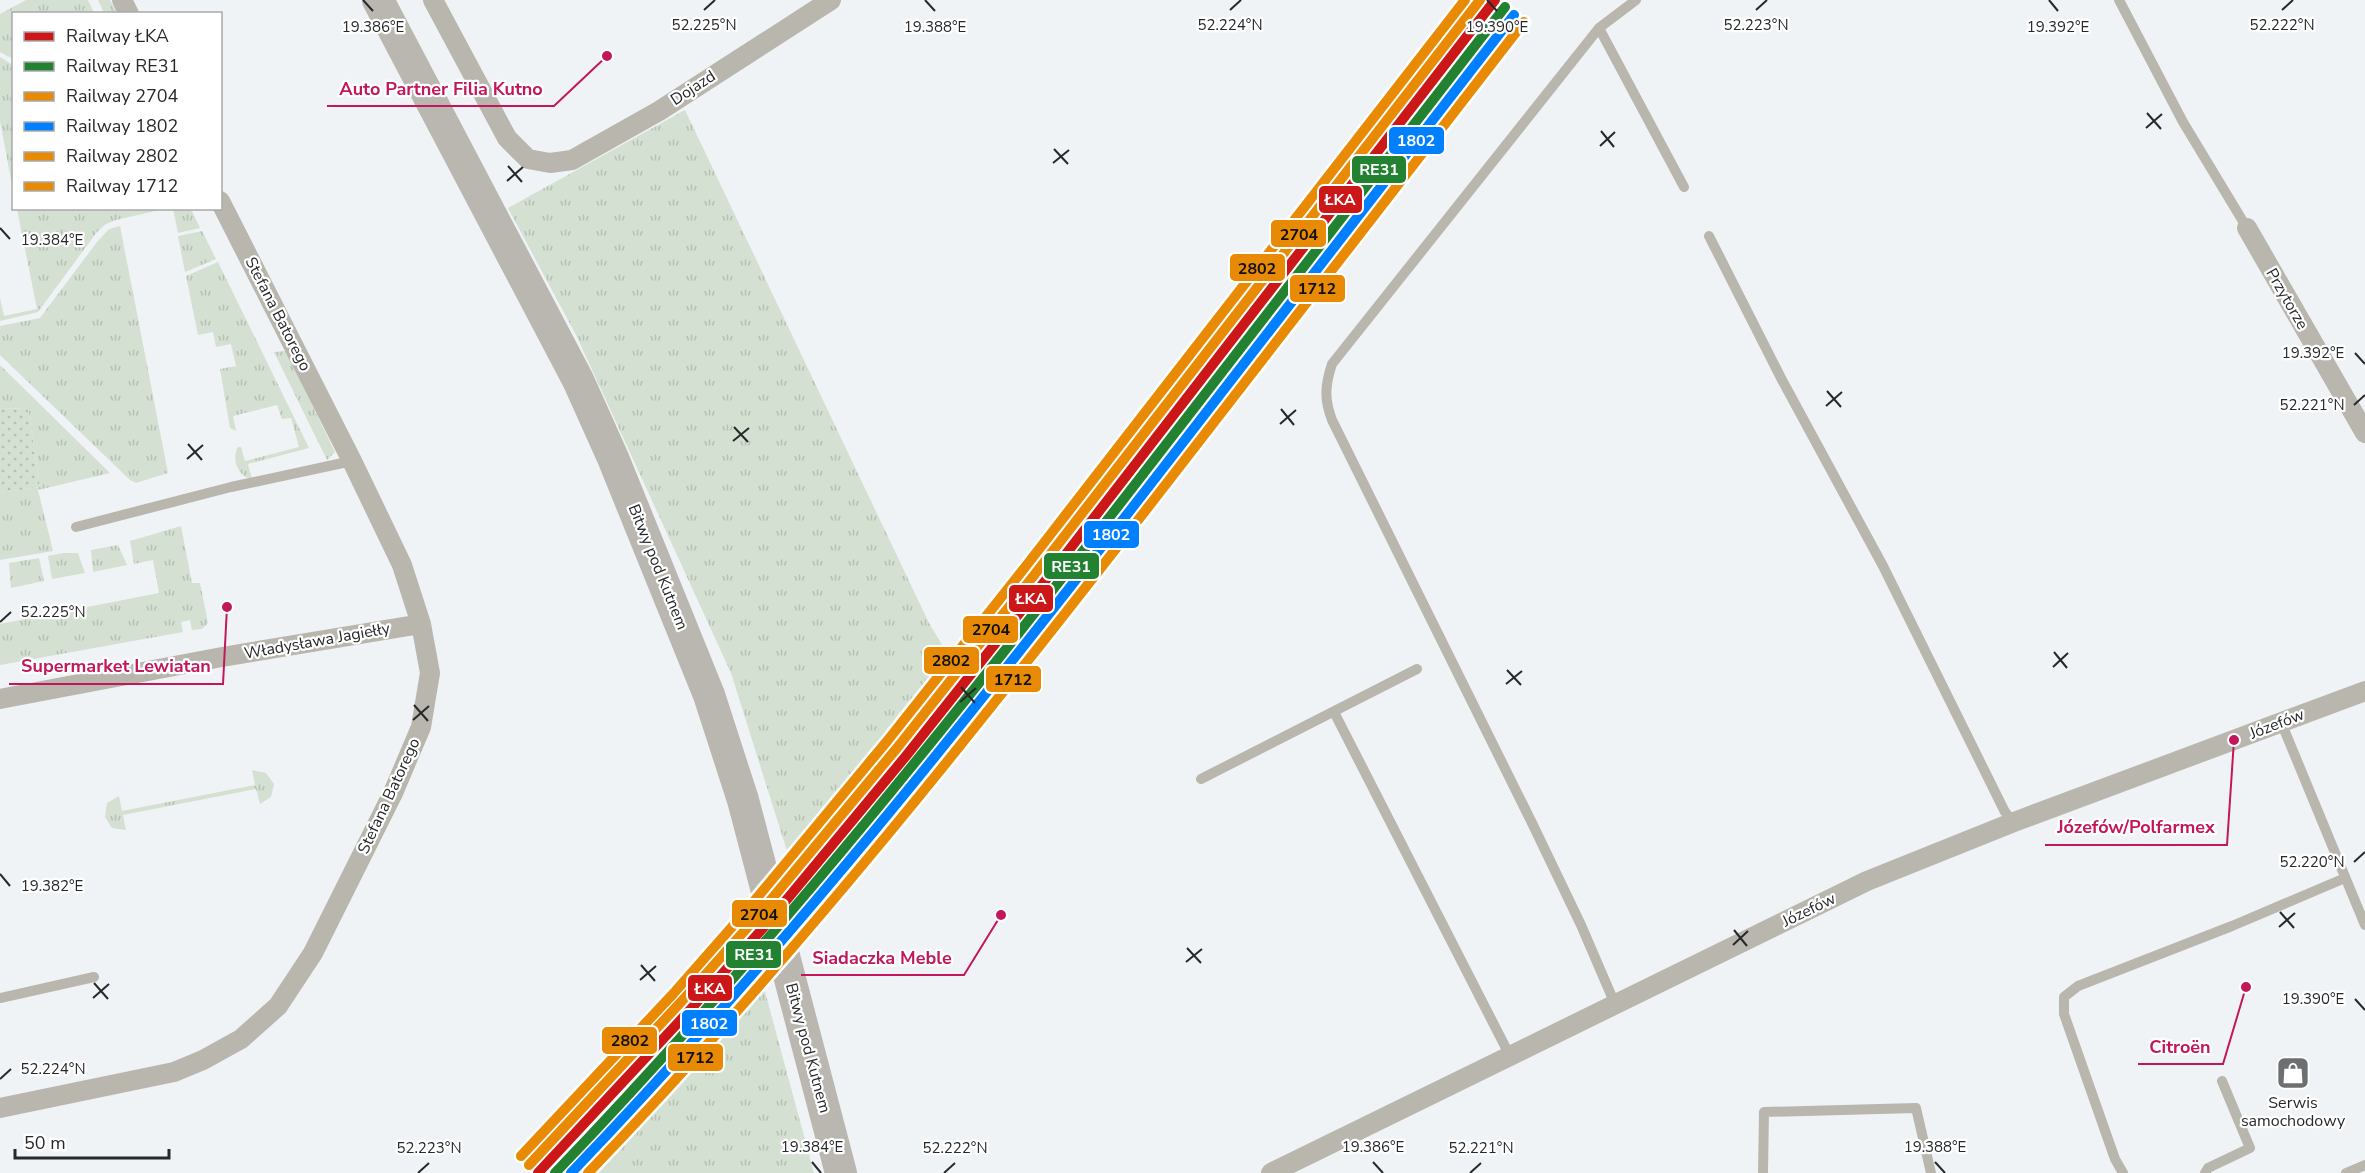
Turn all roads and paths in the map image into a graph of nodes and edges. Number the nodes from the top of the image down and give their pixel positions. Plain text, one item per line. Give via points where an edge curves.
1 (378, 0) edge
2 (434, 0) edge
3 (831, 0) edge
4 (1636, 0) edge
5 (2119, 0) edge
6 (1599, 28) junction
7 (1684, 187) dead end
8 (222, 205) edge
9 (2247, 228) joint
10 (1709, 236) dead end
11 (2365, 433) edge
12 (352, 460) junction
13 (76, 527) dead end
14 (421, 624) junction
15 (1417, 669) dead end
16 (2365, 691) edge
17 (0, 699) edge
18 (1334, 712) junction
19 (2281, 722) junction
20 (1201, 779) dead end
21 (2014, 822) junction
22 (2345, 878) junction
23 (2360, 895) edge
24 (2365, 925) edge
25 (94, 977) dead end
26 (0, 998) edge
27 (1616, 1004) junction
28 (1509, 1056) junction
29 (2223, 1082) dead end
30 (0, 1108) edge
31 (2365, 1165) edge
32 (841, 1173) edge
33 (1271, 1173) edge
34 (1763, 1173) edge
35 (1931, 1173) edge
36 (2123, 1173) edge
37 (2205, 1173) edge
38 (2346, 1173) edge

1 - 32 main road, Bitwy pod Kutnem via 578,380 709,695 743,800
2 - 3 street, Dojazd via 507,138 528,159 550,163 572,160 659,111
4 - 6 lane
5 - 9 lane via 2183,122
6 - 7 lane
6 - 27 lane via 1332,364 1326,383 1326,404 1533,825
8 - 12 street, Stefana Batorego
9 - 11 street, Przytorze
10 - 21 lane
12 - 13 lane
12 - 14 street, Stefana Batorego via 402,565
14 - 17 street, Władysława Jagiełły
14 - 30 street, Stefana Batorego via 430,673 421,727 393,793 313,953 278,1006 241,1039 174,1072
15 - 18 lane
16 - 19 street, Józefów
18 - 20 lane
18 - 28 lane
19 - 21 street, Józefów
19 - 22 lane
21 - 27 street, Józefów via 1867,881
22 - 23 lane
22 - 36 lane via 2078,986 2064,997 2064,1014
23 - 24 lane
25 - 26 lane
27 - 28 street, Józefów
28 - 33 street, Józefów
29 - 37 lane via 2250,1148
31 - 38 lane
34 - 35 lane via 1764,1112 1916,1108

